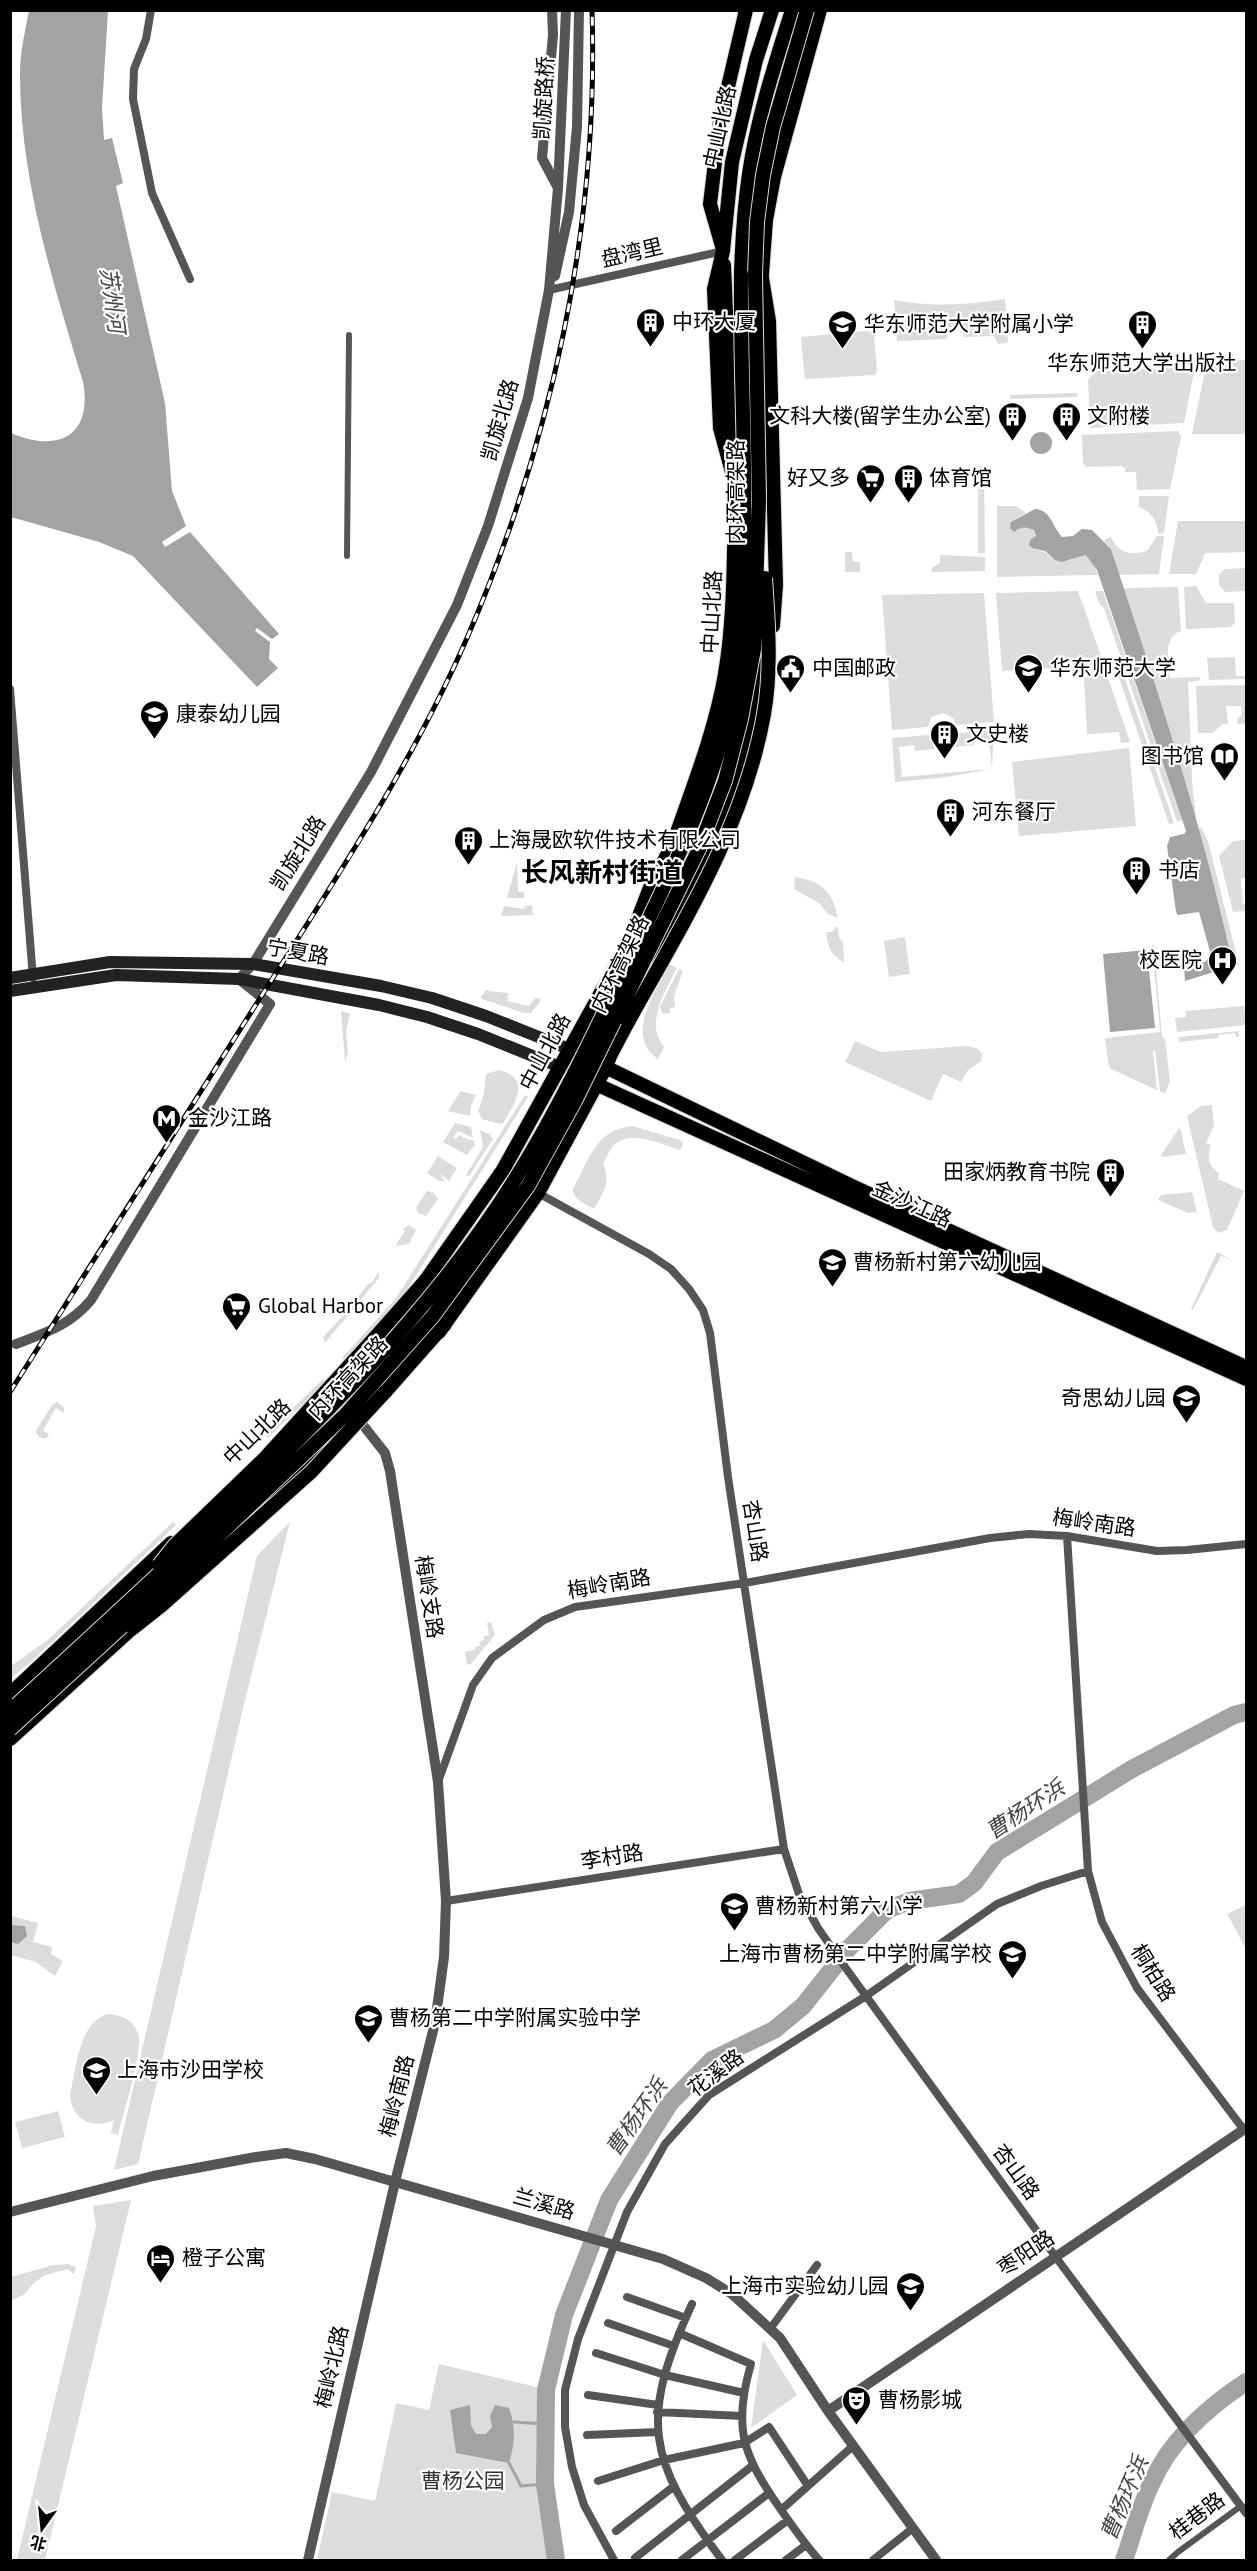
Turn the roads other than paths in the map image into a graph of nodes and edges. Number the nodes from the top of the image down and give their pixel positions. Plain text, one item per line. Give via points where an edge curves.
1 (151, 10) edge
2 (552, 10) edge
3 (566, 10) edge
4 (579, 10) edge
5 (746, 10) edge
6 (772, 10) edge
7 (792, 10) edge
8 (807, 10) edge
9 (820, 10) edge
10 (827, 10) edge
11 (804, 68) junction
12 (558, 188) junction
13 (723, 251) junction
14 (190, 279) dead end
15 (549, 290) junction
16 (740, 324) junction
17 (349, 335) dead end
18 (758, 536) junction
19 (347, 556) dead end
20 (10, 689) edge
21 (631, 937) junction
22 (253, 964) junction
23 (33, 974) junction
24 (10, 978) edge
25 (239, 979) junction
26 (34, 988) junction
27 (10, 991) edge
28 (569, 1049) junction
29 (608, 1060) junction
30 (560, 1067) junction
31 (596, 1083) junction
32 (538, 1193) junction
33 (427, 1279) junction
34 (445, 1324) junction
35 (13, 1349) edge
36 (1246, 1367) edge
37 (1246, 1379) edge
38 (363, 1425) junction
39 (1067, 1536) junction
40 (1246, 1544) edge
41 (745, 1583) junction
42 (132, 1598) junction
43 (157, 1605) junction
44 (68, 1676) junction
45 (10, 1694) edge
46 (10, 1711) edge
47 (10, 1729) edge
48 (10, 1739) edge
49 (438, 1782) junction
50 (784, 1849) junction
51 (1088, 1871) junction
52 (446, 1901) junction
53 (866, 1996) junction
54 (1245, 2129) edge
55 (395, 2182) junction
56 (10, 2212) edge
57 (615, 2245) junction
58 (1055, 2256) junction
59 (817, 2265) dead end
60 (627, 2298) dead end
61 (692, 2304) dead end
62 (686, 2318) junction
63 (608, 2323) dead end
64 (770, 2329) junction
65 (679, 2333) junction
66 (674, 2346) junction
67 (596, 2353) dead end
68 (664, 2375) junction
69 (744, 2393) junction
70 (588, 2395) dead end
71 (657, 2408) junction
72 (828, 2411) junction
73 (742, 2416) junction
74 (657, 2432) junction
75 (587, 2435) dead end
76 (744, 2443) junction
77 (853, 2446) junction
78 (664, 2460) junction
79 (752, 2466) junction
80 (598, 2481) dead end
81 (808, 2486) junction
82 (673, 2487) junction
83 (769, 2493) junction
84 (1245, 2507) edge
85 (781, 2510) junction
86 (690, 2515) junction
87 (788, 2520) junction
88 (913, 2528) junction
89 (616, 2531) dead end
90 (707, 2541) junction
91 (806, 2545) junction
92 (635, 2558) dead end
93 (308, 2560) edge
94 (614, 2560) edge
95 (682, 2560) edge
96 (722, 2560) edge
97 (735, 2560) edge
98 (786, 2560) edge
99 (819, 2560) edge
100 (873, 2560) edge
101 (936, 2560) edge
102 (1169, 2560) edge

1 - 14 street via 146,39 134,69 133,99 152,193
2 - 12 street via 542,158
3 - 12 street, 凯旋路桥
4 - 15 street, 凯旋北路 via 577,127 569,212
5 - 13 main road via 720,121 710,204
6 - 13 main road, 中山北路 via 732,162
7 - 16 main road, 内环高架路, bridge via 749,172 742,221
8 - 18 main road, 内环高架路, bridge via 773,127 757,222
9 - 11 main road
10 - 11 main road
11 - 29 main road via 774,177 762,278 769,321 776,585 771,672 760,737 737,772 712,850 627,1008
12 - 15 street, 凯旋北路
13 - 15 street, 盘湾里
13 - 21 main road, 中山北路 via 714,289 720,428 733,476 736,585 728,686 680,845
15 - 22 street, 凯旋北路 via 528,399 488,525 457,604 371,772
16 - 21 main road, bridge via 730,627 725,673 715,718 673,844 651,885
16 - 42 main road, 内环高架路, bridge via 745,502 740,647 728,716 685,844 562,1096 516,1177 475,1237 421,1307 335,1404
17 - 19 street
18 - 29 main road, bridge via 770,657 764,713 753,762 712,870
18 - 44 main road, 内环高架路, bridge via 754,649 724,781 690,870 575,1101 528,1186 433,1316 346,1414
20 - 23 street
21 - 28 main road, 中山北路
22 - 23 main road, 宁夏路 via 110,962
22 - 25 street, 凯旋北路
22 - 28 main road, 宁夏路 via 432,998
23 - 24 main road, 宁夏路
23 - 26 street
25 - 26 main road, 宁夏路 via 116,975
25 - 30 main road, 宁夏路 via 427,1017
25 - 35 street via 270,1004 91,1300 63,1326
26 - 27 main road, 宁夏路
28 - 29 main road, 金沙江路
28 - 30 main road, 中山北路
29 - 31 main road
29 - 36 main road, 金沙江路 via 852,1186
30 - 31 main road, 金沙江路
30 - 33 main road, 中山北路 via 503,1170
31 - 32 main road
31 - 37 main road, 金沙江路
32 - 34 main road
32 - 41 street, 杏山路 via 664,1264 690,1289 703,1310 711,1333
33 - 42 main road, bridge via 265,1458 174,1546
33 - 45 main road, 中山北路 via 342,1378
34 - 38 main road
34 - 43 main road via 421,1341 365,1406
34 - 44 main road, bridge via 311,1472 162,1605
38 - 43 main road via 316,1476 183,1594
38 - 49 street, 梅岭支路 via 385,1453 390,1471
39 - 40 street, 梅岭南路 via 1157,1551
39 - 41 street, 梅岭南路 via 990,1538
39 - 51 street, 桐柏路
41 - 49 street, 梅岭南路 via 575,1607 544,1620 492,1658 473,1685
41 - 50 street, 杏山路
42 - 46 main road, 内环高架路, bridge
43 - 48 main road
44 - 47 main road, 内环高架路, bridge
49 - 52 street, 梅岭南路
50 - 52 street, 李村路
50 - 53 street, 杏山路 via 799,1894
51 - 53 street, 花溪路 via 997,1904
51 - 54 street, 桐柏路 via 1102,1922 1137,1988
52 - 55 street, 梅岭南路 via 437,2013
53 - 57 street, 花溪路 via 709,2095 665,2144 627,2212
53 - 58 street, 杏山路
54 - 58 street, 枣阳路
55 - 56 street, 兰溪路 via 286,2153 153,2176
55 - 57 street, 兰溪路
55 - 93 street, 梅岭北路
57 - 64 street, 兰溪路 via 663,2259 706,2278 732,2294
57 - 94 street, 花溪路 via 578,2339 565,2390 564,2411 576,2482 595,2528
58 - 72 street, 枣阳路
58 - 84 street, 杏山路
59 - 64 street
60 - 62 street
61 - 62 street
62 - 65 street
63 - 66 street
64 - 72 street, 兰溪路
65 - 66 street
65 - 69 street via 751,2364
66 - 68 street
67 - 68 street
68 - 69 street
68 - 71 street
69 - 73 street
70 - 71 street
71 - 73 street
71 - 74 street
72 - 77 street, 兰溪路
73 - 76 street
74 - 75 street
74 - 78 street
76 - 78 street
76 - 79 street
76 - 81 street via 768,2427
77 - 81 street
77 - 88 street, 兰溪路
78 - 80 street
78 - 82 street
79 - 83 street
79 - 86 street
81 - 85 street
82 - 86 street
82 - 89 street
83 - 85 street
83 - 90 street
84 - 102 street, 桂巷路
85 - 87 street
86 - 90 street
86 - 92 street
87 - 91 street
87 - 97 street
88 - 100 street
88 - 101 street, 兰溪路
90 - 95 street
90 - 96 street
91 - 98 street
91 - 99 street

